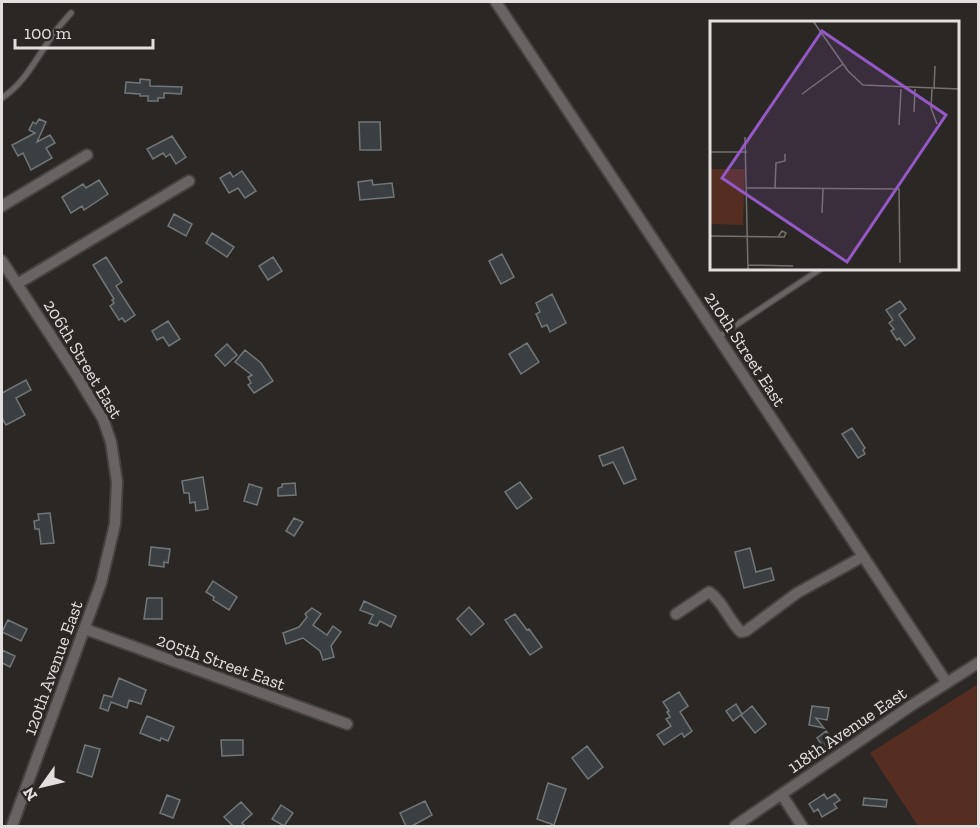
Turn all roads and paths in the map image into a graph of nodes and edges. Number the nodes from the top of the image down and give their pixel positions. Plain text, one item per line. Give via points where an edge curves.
1 (496, 2) edge
2 (71, 13) dead end
3 (2, 98) edge
4 (87, 155) dead end
5 (189, 180) dead end
6 (2, 206) edge
7 (2, 261) edge
8 (819, 270) edge
9 (17, 284) junction
10 (718, 337) junction
11 (116, 518) joint
12 (862, 557) junction
13 (676, 614) dead end
14 (85, 629) junction
15 (978, 663) edge
16 (947, 683) junction
17 (347, 724) dead end
18 (782, 795) junction
19 (12, 826) edge
20 (735, 826) edge
21 (802, 826) edge

1 - 10 street, 210th Street East
2 - 3 lane via 52,35 31,71
4 - 6 street
5 - 9 street
7 - 9 street, 206th Street East
8 - 10 lane
9 - 11 street, 206th Street East via 103,419 116,470
10 - 12 street, 210th Street East
11 - 14 street, 120th Avenue East via 109,559
12 - 13 street via 797,593 746,631 737,628 709,592
12 - 16 street, 210th Street East
14 - 17 street, 205th Street East
14 - 19 street, 120th Avenue East
15 - 16 street, 118th Avenue East
16 - 18 street, 118th Avenue East
18 - 20 street, 118th Avenue East
18 - 21 street

